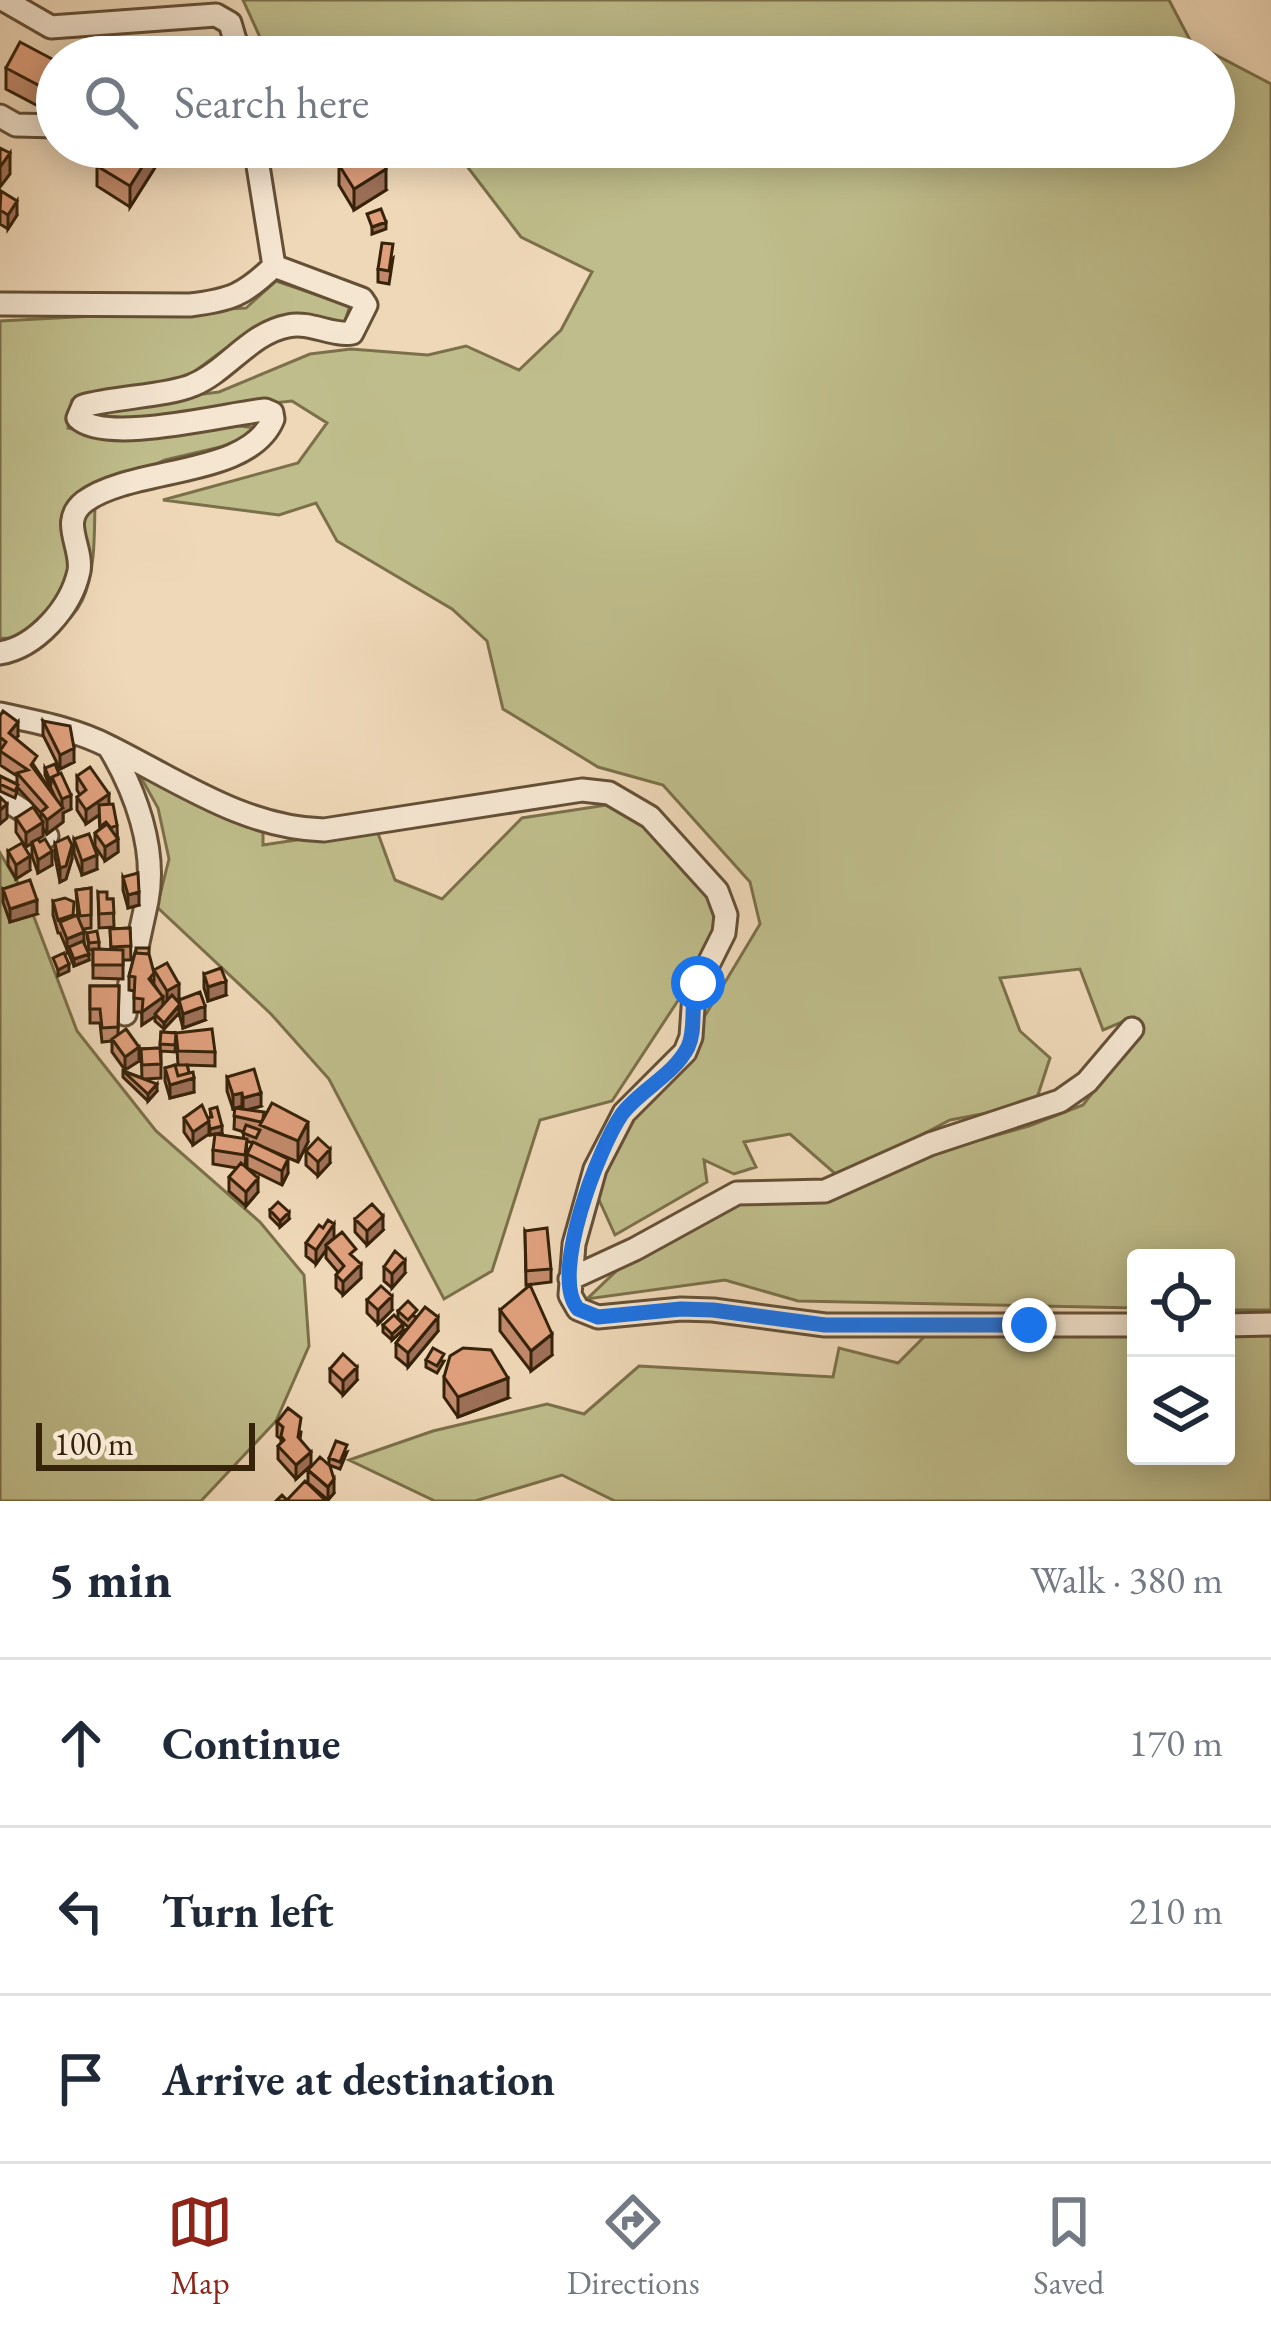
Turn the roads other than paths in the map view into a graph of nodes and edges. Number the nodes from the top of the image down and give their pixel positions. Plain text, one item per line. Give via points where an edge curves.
1 (4, 0) edge
2 (234, 36) edge
3 (0, 116) edge
4 (36, 125) edge
5 (258, 168) edge
6 (274, 266) junction
7 (0, 304) edge
8 (0, 653) edge
9 (0, 714) edge
10 (109, 746) junction
11 (0, 796) edge
12 (47, 836) edge
13 (125, 1014) dead end
14 (1132, 1029) dead end
15 (570, 1279) junction
16 (1235, 1324) edge
17 (1271, 1324) edge
18 (1127, 1325) edge

1 - 2 street via 52,27 216,15
3 - 4 street
5 - 6 street
6 - 7 street via 220,302
6 - 8 street via 362,299 359,325 344,334 285,326 190,387 82,406 82,423 111,430 265,410 273,419 227,458 118,486 82,504 71,524 79,570 65,600 36,639
9 - 10 street
10 - 13 street via 139,811 148,864
10 - 15 street via 192,792 306,830 609,793 650,817 717,890 724,932 694,993 689,1044 623,1112 579,1218
11 - 12 street
14 - 15 street via 1060,1101 930,1144 835,1189 724,1197
15 - 18 street via 572,1303 598,1317 681,1309 825,1325
16 - 17 street

